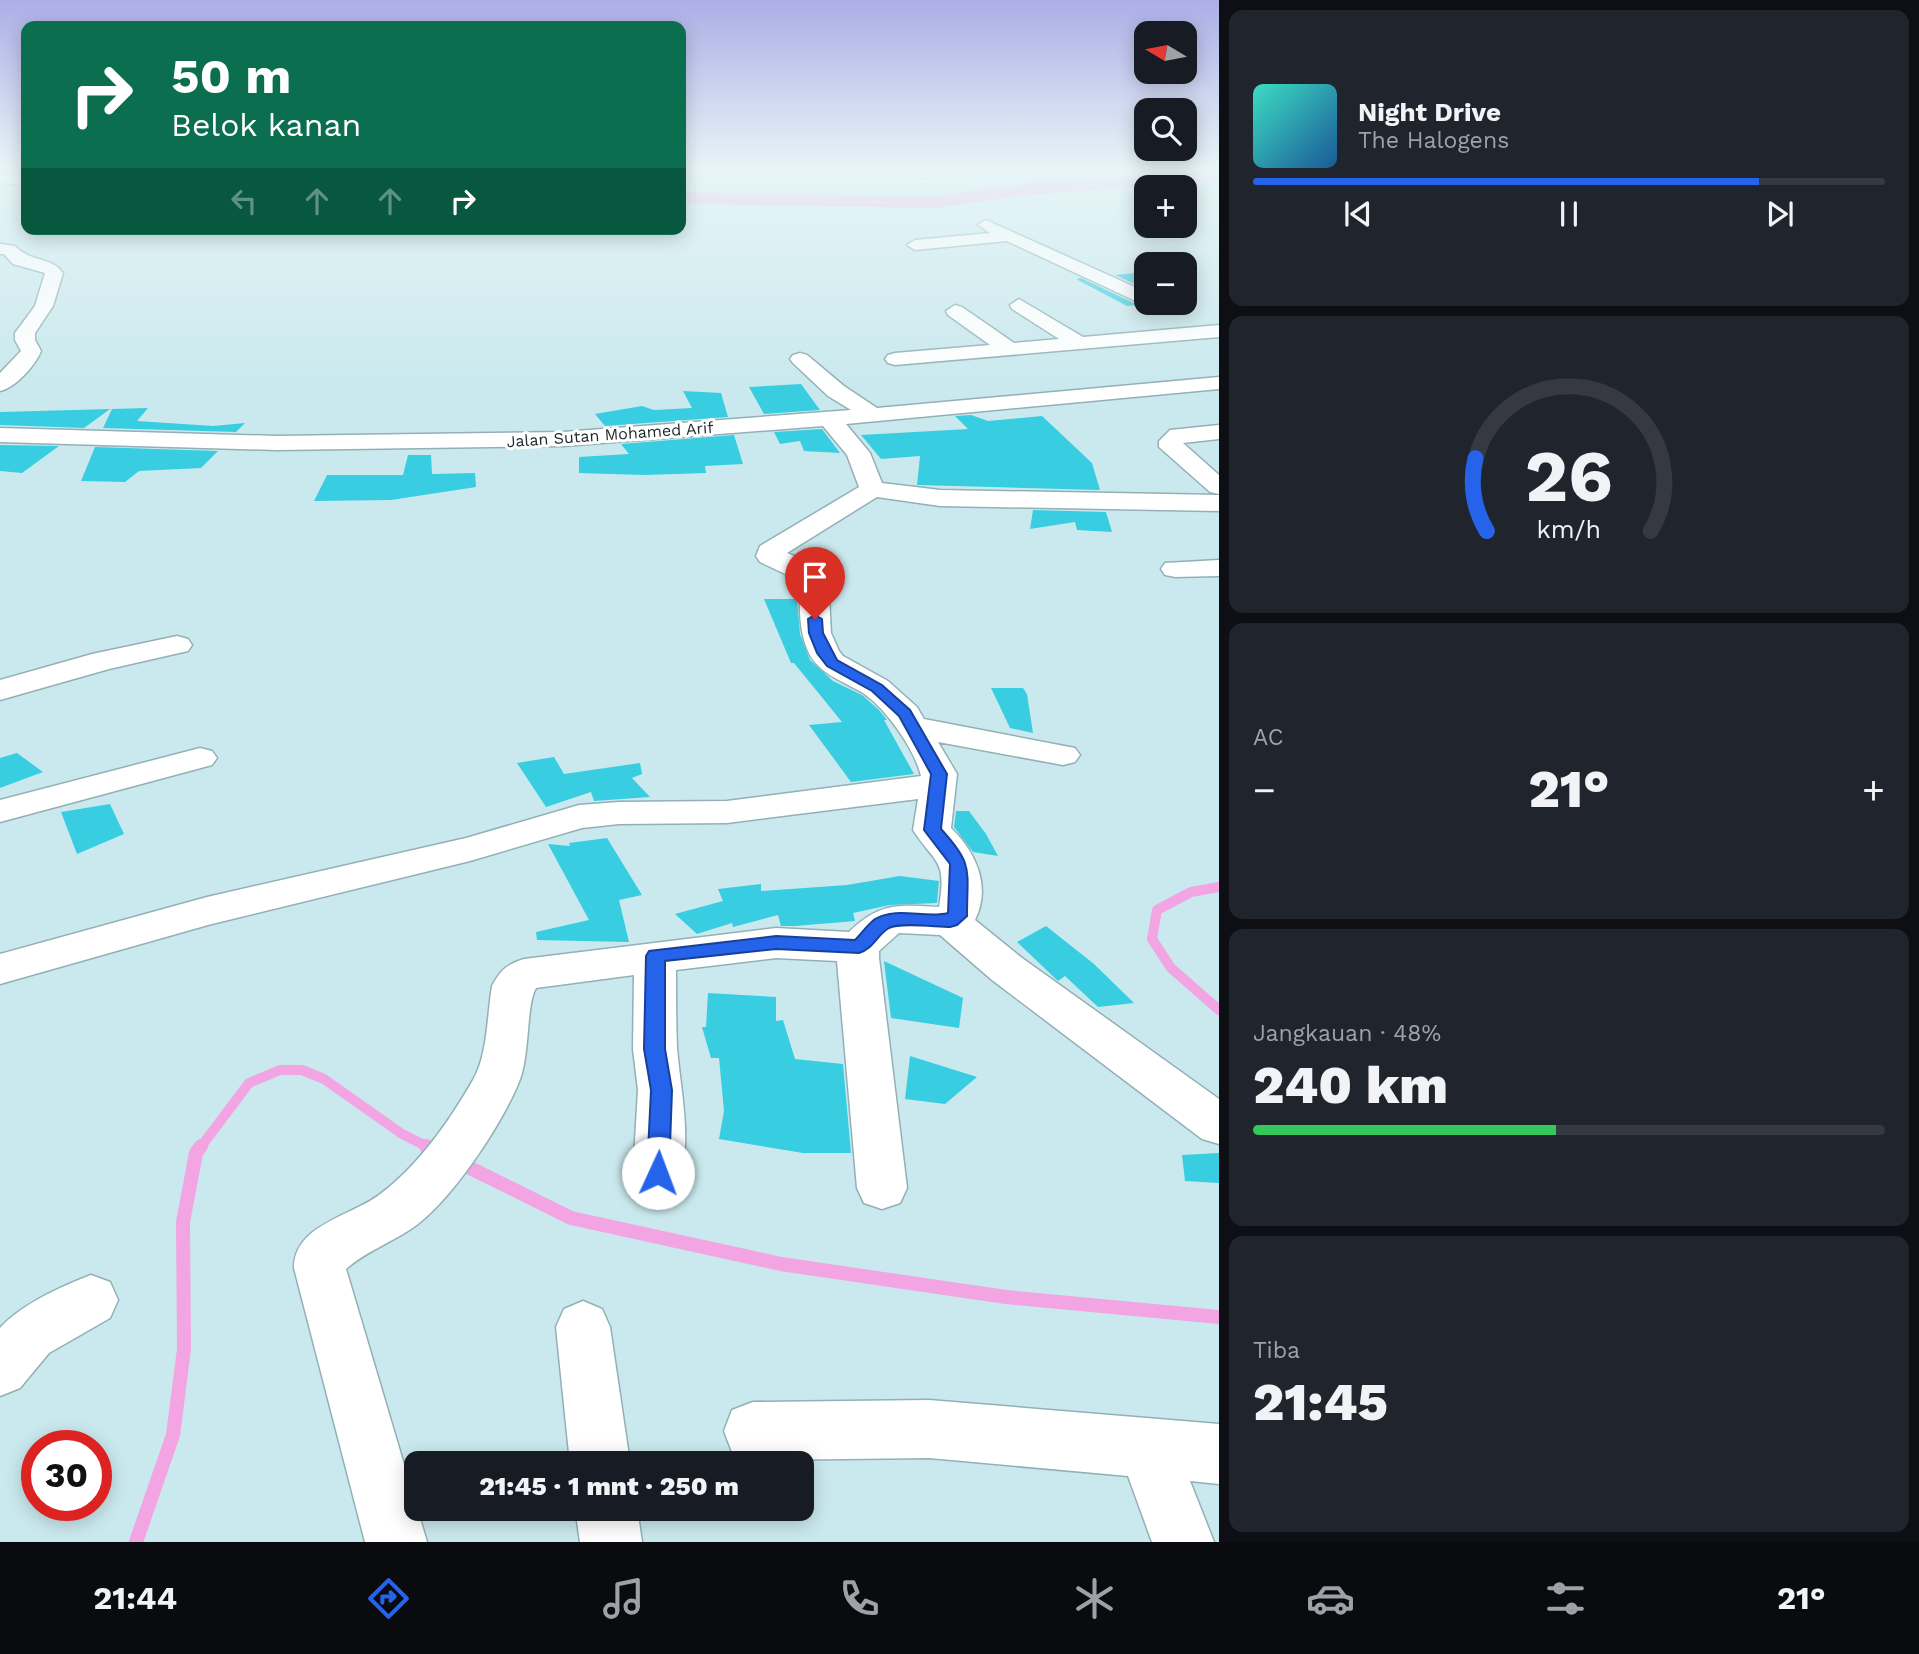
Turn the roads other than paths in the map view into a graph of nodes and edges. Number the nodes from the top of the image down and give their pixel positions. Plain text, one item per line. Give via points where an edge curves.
1 (978, 239) edge
2 (1015, 239) edge
3 (915, 245) dead end
4 (0, 249) edge
5 (1134, 295) edge
6 (1019, 305) dead end
7 (955, 311) dead end
8 (1176, 315) edge
9 (1209, 332) edge
10 (1081, 344) junction
11 (1219, 345) edge
12 (897, 350) dead end
13 (1011, 350) junction
14 (800, 359) dead end
15 (1219, 383) edge
16 (0, 385) edge
17 (1176, 388) junction
18 (873, 415) junction
19 (1211, 416) edge
20 (829, 419) junction
21 (0, 435) edge
22 (1219, 486) edge
23 (872, 489) junction
24 (1219, 503) edge
25 (1219, 568) edge
26 (1175, 569) dead end
27 (177, 645) dead end
28 (0, 690) edge
29 (913, 727) junction
30 (1063, 755) dead end
31 (200, 758) dead end
32 (939, 782) junction
33 (0, 811) edge
34 (950, 921) junction
35 (859, 947) junction
36 (655, 956) junction
37 (0, 969) edge
38 (1219, 1125) edge
39 (658, 1173) dead end
40 (881, 1188) dead end
41 (92, 1300) dead end
42 (583, 1327) dead end
43 (0, 1369) edge
44 (753, 1431) dead end
45 (1147, 1446) junction
46 (598, 1451) edge
47 (1219, 1454) edge
48 (608, 1521) edge
49 (396, 1542) edge
50 (611, 1542) edge
51 (1183, 1542) edge

1 - 3 street
2 - 5 street
4 - 16 street via 9,249 19,260 54,273 44,306 24,333 31,351 28,358
6 - 10 street
7 - 13 street
8 - 9 street
9 - 10 street
9 - 11 street
10 - 13 street
12 - 13 street via 919,357
14 - 18 street
15 - 17 street, Jalan Sutan Mohamed Arif
17 - 18 street, Jalan Sutan Mohamed Arif
17 - 19 street
18 - 20 street, Jalan Sutan Mohamed Arif
19 - 22 street via 1178,435 1171,447
20 - 21 street, Jalan Sutan Mohamed Arif via 486,442 276,443
20 - 23 street via 858,453
23 - 24 street via 940,498
23 - 29 street via 858,502 834,511 769,552 814,578 816,633 832,663 877,688 905,713
25 - 26 street
27 - 28 street
29 - 30 street
29 - 32 street
31 - 33 street
32 - 34 street via 932,830 959,864 960,906
32 - 37 street via 727,812 579,817 470,849 207,911
34 - 35 street via 898,919 882,923
34 - 38 street via 1007,969
35 - 36 street via 776,943
35 - 40 street
36 - 39 street via 655,1049 661,1090
36 - 49 street via 524,974 513,986 503,1065 462,1138 419,1192 320,1259
41 - 43 street via 30,1335
42 - 46 street
44 - 45 street via 929,1429
45 - 47 street
45 - 51 street
48 - 50 street

